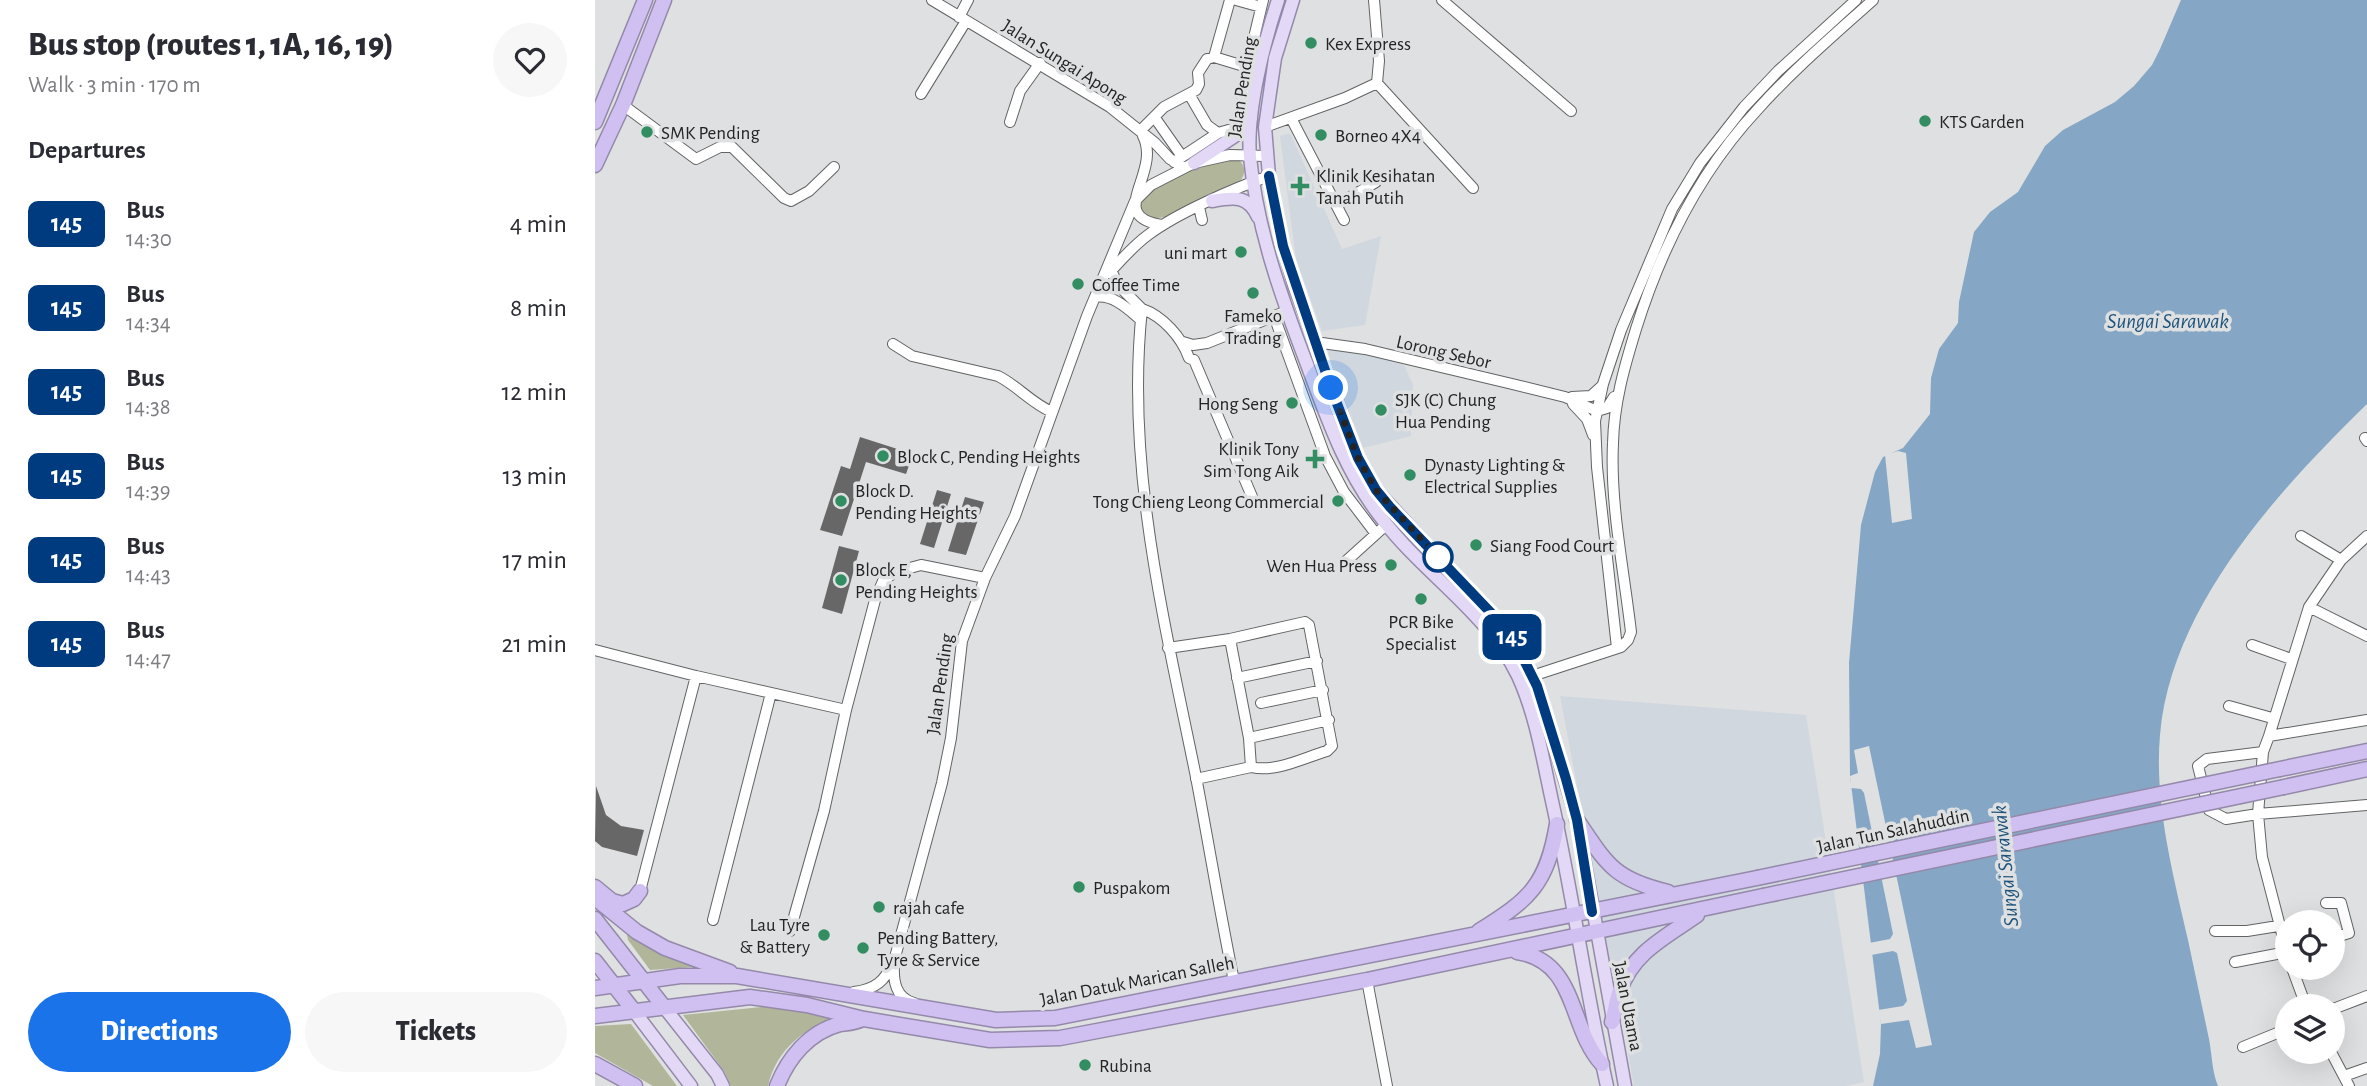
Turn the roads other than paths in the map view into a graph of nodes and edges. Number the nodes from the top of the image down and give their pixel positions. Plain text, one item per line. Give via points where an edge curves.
1 (645, 0) edge
2 (664, 0) edge
3 (933, 0) edge
4 (968, 0) edge
5 (1230, 0) edge
6 (1236, 0) edge
7 (1278, 0) edge
8 (1293, 0) edge
9 (1374, 0) edge
10 (1442, 0) edge
11 (1856, 0) edge
12 (1873, 0) edge
13 (1264, 10) edge
14 (963, 19) junction
15 (1214, 57) junction
16 (1040, 63) junction
17 (1251, 72) junction
18 (1377, 83) junction
19 (921, 94) dead end
20 (1189, 94) junction
21 (623, 105) junction
22 (1571, 111) dead end
23 (1155, 118) junction
24 (1252, 118) junction
25 (1290, 118) junction
26 (595, 122) edge
27 (1010, 122) dead end
28 (1265, 127) junction
29 (1141, 132) junction
30 (1218, 133) junction
31 (1250, 156) junction
32 (1266, 156) junction
33 (1183, 162) junction
34 (595, 165) edge
35 (834, 167) dead end
36 (1269, 176) junction
37 (1255, 181) junction
38 (1376, 182) dead end
39 (1473, 188) dead end
40 (1135, 201) junction
41 (1213, 201) junction
42 (1336, 205) junction
43 (1199, 207) junction
44 (1202, 220) dead end
45 (1344, 220) dead end
46 (1261, 224) junction
47 (1162, 225) junction
48 (1111, 270) junction
49 (1101, 281) junction
50 (1095, 297) junction
51 (1287, 311) junction
52 (1142, 314) junction
53 (1273, 316) junction
54 (1183, 342) junction
55 (1315, 342) junction
56 (1207, 343) junction
57 (893, 344) dead end
58 (1194, 360) junction
59 (1603, 384) junction
60 (1618, 390) junction
61 (1565, 397) junction
62 (1597, 411) junction
63 (1052, 412) junction
64 (1595, 442) junction
65 (1253, 499) dead end
66 (1386, 525) junction
67 (1376, 534) junction
68 (2301, 536) dead end
69 (2367, 536) edge
70 (2341, 559) junction
71 (1343, 563) dead end
72 (985, 578) junction
73 (2309, 607) junction
74 (2367, 636) edge
75 (1230, 639) junction
76 (2252, 645) dead end
77 (1168, 648) junction
78 (1617, 648) junction
79 (595, 650) edge
80 (2291, 659) junction
81 (1317, 661) junction
82 (696, 676) junction
83 (1532, 676) junction
84 (1237, 678) junction
85 (1323, 690) junction
86 (771, 693) junction
87 (1261, 703) dead end
88 (2229, 706) dead end
89 (846, 710) junction
90 (2272, 718) junction
91 (1329, 720) junction
92 (2367, 720) edge
93 (2269, 736) junction
94 (1249, 738) junction
95 (2367, 751) edge
96 (2263, 752) junction
97 (1251, 767) junction
98 (2367, 769) edge
99 (1196, 779) junction
100 (2367, 805) edge
101 (2258, 814) junction
102 (1577, 820) junction
103 (1557, 824) junction
104 (595, 887) edge
105 (640, 891) joint
106 (1674, 894) junction
107 (595, 898) edge
108 (2326, 902) dead end
109 (1704, 910) junction
110 (2343, 910) edge
111 (1592, 912) junction
112 (2275, 912) edge
113 (1574, 915) junction
114 (2345, 918) edge
115 (595, 919) edge
116 (713, 920) dead end
117 (2275, 926) edge
118 (2214, 930) dead end
119 (790, 931) dead end
120 (1595, 933) junction
121 (2345, 934) edge
122 (1472, 936) junction
123 (1577, 937) junction
124 (1504, 952) junction
125 (2275, 954) edge
126 (595, 961) edge
127 (894, 961) junction
128 (2235, 962) dead end
129 (737, 976) junction
130 (1367, 980) junction
131 (1234, 981) junction
132 (645, 982) junction
133 (615, 986) junction
134 (595, 988) edge
135 (844, 993) junction
136 (2367, 996) edge
137 (2345, 1004) edge
138 (664, 1007) junction
139 (931, 1009) junction
140 (634, 1011) junction
141 (595, 1016) edge
142 (863, 1019) junction
143 (1612, 1022) junction
144 (2275, 1035) edge
145 (2243, 1047) dead end
146 (595, 1064) edge
147 (1602, 1064) junction
148 (2337, 1064) edge
149 (2367, 1068) edge
150 (2346, 1081) edge
151 (635, 1086) edge
152 (691, 1086) edge
153 (723, 1086) edge
154 (777, 1086) edge
155 (1387, 1086) edge
156 (1607, 1086) edge
157 (1625, 1086) edge

1 - 26 highway
2 - 21 highway
3 - 14 street, Jalan Sungai Apong
4 - 14 street
5 - 15 street
6 - 13 street
7 - 13 main road, Jalan Pending
8 - 28 main road, Jalan Pending via 1275,58
9 - 18 street
10 - 22 street
11 - 59 street via 1778,71 1696,170 1649,259
12 - 60 street via 1757,110 1701,184 1651,285
13 - 17 main road, Jalan Pending
14 - 16 street, Jalan Sungai Apong
14 - 19 street
15 - 17 street
15 - 20 street via 1207,59 1198,73 1196,90
16 - 27 street via 1020,91
16 - 29 street, Jalan Sungai Apong
17 - 24 main road, Jalan Pending
17 - 30 street via 1241,119 1236,127
18 - 25 street
18 - 39 street
20 - 23 street via 1164,107
20 - 30 street via 1207,125
21 - 34 highway
21 - 35 street via 696,159 720,147 732,147 791,201
23 - 29 street
23 - 33 street
24 - 31 main road, Jalan Pending
24 - 33 main road via 1244,130
25 - 28 street
25 - 42 street
28 - 32 main road, Jalan Pending
29 - 33 street, Jalan Sungai Apong
29 - 40 street via 1149,158
30 - 33 street
31 - 32 street
31 - 33 street
31 - 37 main road, Jalan Pending
32 - 36 main road, Jalan Pending
33 - 40 street
36 - 37 street, Jalan Pending
36 - 55 main road, Jalan Utama via 1283,246
37 - 41 street, Jalan Pending
37 - 46 main road, Jalan Utama
38 - 42 street
40 - 47 street via 1139,218
40 - 49 street
41 - 43 street, Jalan Pending
41 - 46 main road via 1245,200
42 - 45 street
43 - 44 street
43 - 47 street, Jalan Pending
46 - 51 main road, Jalan Utama
47 - 48 street, Jalan Pending
48 - 49 street, Jalan Pending
48 - 52 street
49 - 50 street, Jalan Pending
50 - 52 street via 1103,295
50 - 63 street, Jalan Pending
51 - 53 street
51 - 66 main road, Jalan Utama via 1345,463
52 - 54 street via 1150,312
52 - 77 street via 1140,469
53 - 56 street
53 - 67 street via 1325,456 1344,492
54 - 56 street
54 - 58 street
55 - 61 street, Lorong Sebor via 1366,349
55 - 83 main road, Jalan Utama via 1358,458 1376,490 1506,629
56 - 58 street
57 - 63 street via 912,356 998,376 1035,405
58 - 65 street
59 - 61 street via 1591,396
59 - 62 street
60 - 62 street via 1607,408
60 - 78 street via 1612,463 1631,632
61 - 62 street, Lorong Sebor
61 - 64 street via 1587,419
62 - 64 street
63 - 72 street, Jalan Pending via 1015,516
64 - 78 street
66 - 67 street
66 - 103 main road, Jalan Utama via 1481,621 1507,656 1523,687
67 - 71 street
68 - 70 street
69 - 70 street
70 - 73 street
72 - 89 street via 921,565 895,572 883,581
72 - 127 street, Jalan Pending via 963,641 944,771
73 - 74 street
73 - 80 street
75 - 77 street
75 - 81 street via 1308,623
75 - 84 street
76 - 80 street
77 - 99 street
78 - 83 street
79 - 82 street
80 - 90 street
81 - 84 street
81 - 85 street
82 - 86 street
82 - 105 street
83 - 102 main road, Jalan Utama
84 - 94 street
85 - 87 street
85 - 91 street
86 - 89 street
86 - 116 street
88 - 90 street
89 - 119 street
90 - 93 street
91 - 94 street
91 - 97 street via 1333,739 1327,751 1279,766
92 - 93 street
93 - 96 street
94 - 97 street
95 - 106 highway, Jalan Tun Salahuddin, bridge
96 - 101 street
96 - 101 street via 2207,759 2198,766 2209,810 2226,818
97 - 99 street
98 - 109 highway, Jalan Tun Salahuddin, bridge
99 - 131 street
100 - 101 street
101 - 112 street
102 - 106 highway via 1622,876
102 - 111 main road, Jalan Utama
103 - 113 main road, Jalan Utama
103 - 122 highway via 1536,887 1518,906
104 - 105 highway via 623,904
106 - 111 highway, Jalan Tun Salahuddin
107 - 129 highway via 665,948
108 - 110 street via 2341,903
109 - 120 highway, Jalan Tun Salahuddin
109 - 143 highway via 1633,964 1619,992
111 - 113 highway, Jalan Datuk Marican Salleh
111 - 120 main road, Jalan Utama
113 - 122 highway, Jalan Datuk Marican Salleh
113 - 123 main road, Jalan Utama
114 - 121 street via 2349,933
115 - 132 highway
117 - 118 street
120 - 123 highway, Jalan Datuk Marican Salleh
120 - 143 main road, Jalan Utama
122 - 131 highway, Jalan Datuk Marican Salleh
123 - 124 highway, Jalan Datuk Marican Salleh
123 - 147 main road, Jalan Utama
124 - 130 highway, Jalan Datuk Marican Salleh
124 - 147 highway via 1532,955 1555,971 1566,987 1586,1044
125 - 128 street
126 - 133 highway
127 - 135 street via 887,976 871,990
127 - 139 street via 897,991 906,1001
129 - 132 highway, Jalan Datuk Marican Salleh via 680,976
129 - 135 highway, Jalan Datuk Marican Salleh
130 - 142 highway, Jalan Datuk Marican Salleh via 1060,1038 990,1040
130 - 155 street
131 - 139 highway, Jalan Datuk Marican Salleh via 1055,1018 996,1020
132 - 133 highway, Jalan Datuk Marican Salleh
132 - 138 highway
133 - 134 highway, Jalan Datuk Marican Salleh
133 - 140 highway
135 - 139 highway, Jalan Datuk Marican Salleh
136 - 137 street
138 - 140 highway, Jalan Datuk Marican Salleh
138 - 142 highway, Jalan Datuk Marican Salleh via 750,997 807,1004
138 - 153 main road
140 - 141 highway, Jalan Datuk Marican Salleh
140 - 152 main road
142 - 154 highway via 824,1030 803,1046 785,1066
143 - 157 main road, Jalan Utama
144 - 145 street
146 - 151 highway
147 - 156 main road, Jalan Utama
148 - 150 street
149 - 150 street

